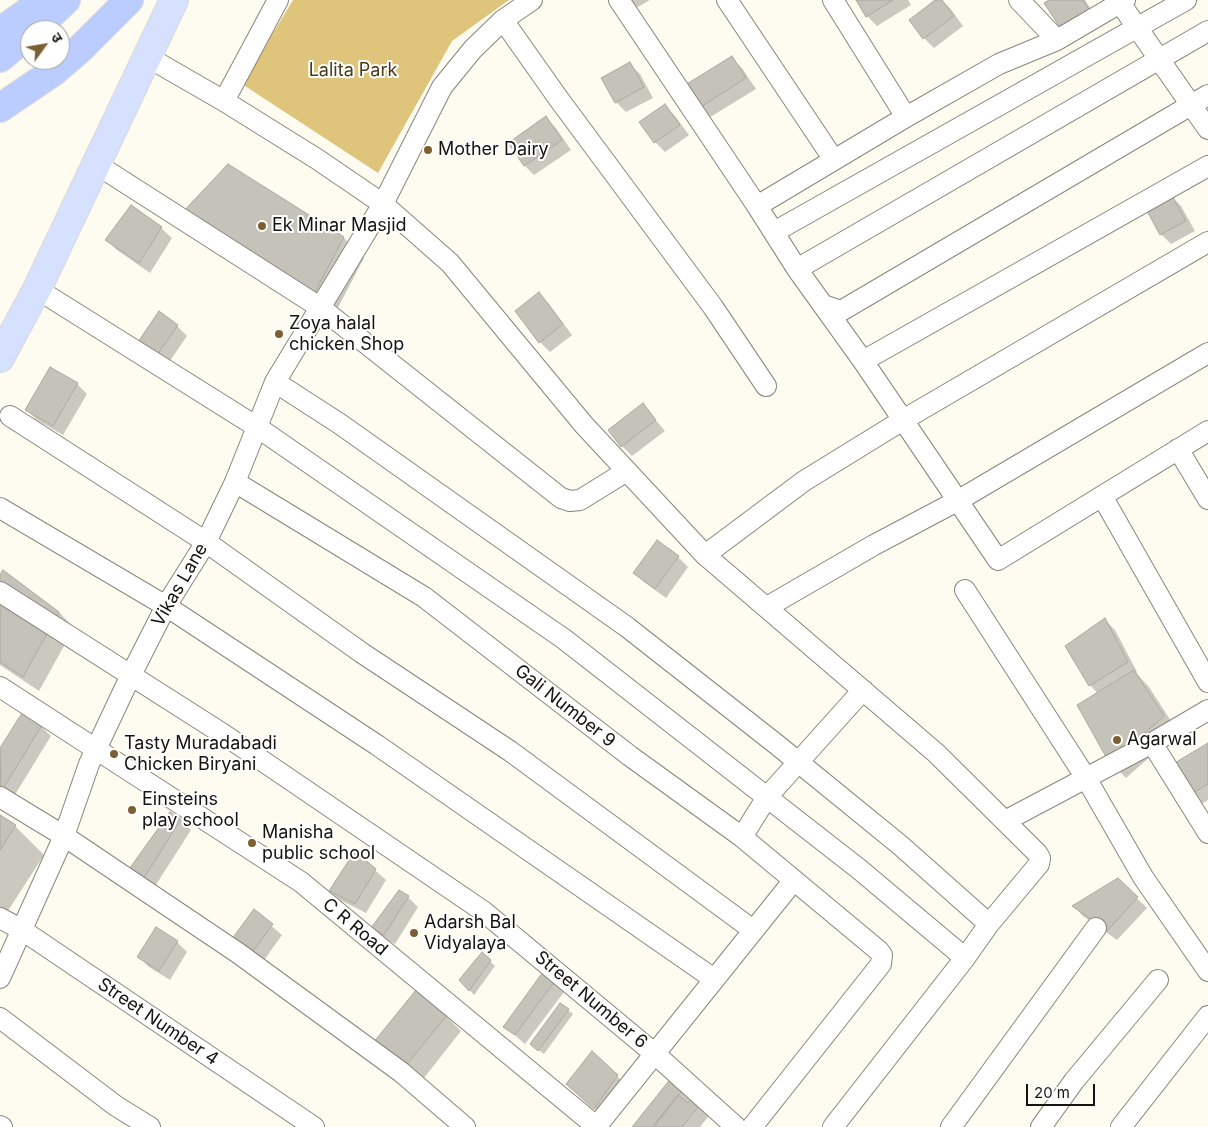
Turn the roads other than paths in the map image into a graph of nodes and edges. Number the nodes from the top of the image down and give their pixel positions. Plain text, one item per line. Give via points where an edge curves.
1 (44, 0) edge
2 (66, 0) edge
3 (129, 0) edge
4 (174, 0) edge
5 (278, 0) edge
6 (532, 0) edge
7 (619, 0) edge
8 (727, 0) edge
9 (833, 0) edge
10 (1019, 0) edge
11 (1186, 0) edge
12 (1121, 1) edge
13 (45, 20) edge
14 (503, 20) junction
15 (1138, 28) junction
16 (0, 29) edge
17 (1208, 31) edge
18 (1057, 40) junction
19 (20, 41) edge
20 (146, 56) junction
21 (0, 58) edge
22 (1160, 59) junction
23 (1200, 100) edge
24 (224, 101) junction
25 (0, 108) edge
26 (906, 117) junction
27 (1208, 129) edge
28 (834, 160) junction
29 (96, 164) junction
30 (1208, 166) edge
31 (383, 204) junction
32 (757, 206) junction
33 (774, 232) junction
34 (1208, 242) edge
35 (797, 269) junction
36 (37, 288) junction
37 (823, 305) junction
38 (321, 308) junction
39 (1208, 353) edge
40 (0, 358) edge
41 (863, 361) junction
42 (275, 382) junction
43 (766, 386) dead end
44 (10, 416) dead end
45 (903, 420) junction
46 (257, 427) junction
47 (1208, 431) edge
48 (1178, 450) junction
49 (627, 471) junction
50 (234, 482) junction
51 (1102, 496) junction
52 (1208, 498) edge
53 (959, 500) junction
54 (0, 508) edge
55 (206, 542) junction
56 (705, 554) junction
57 (964, 590) dead end
58 (0, 592) edge
59 (166, 606) junction
60 (767, 607) junction
61 (131, 675) junction
62 (1208, 682) edge
63 (0, 687) edge
64 (863, 690) junction
65 (1208, 710) edge
66 (1152, 743) junction
67 (97, 749) junction
68 (798, 762) junction
69 (1086, 778) junction
70 (0, 797) edge
71 (767, 797) junction
72 (1004, 821) junction
73 (1208, 833) edge
74 (64, 836) junction
75 (742, 837) junction
76 (794, 880) junction
77 (0, 918) edge
78 (989, 924) junction
79 (1096, 928) dead end
80 (22, 930) junction
81 (754, 930) junction
82 (965, 958) junction
83 (1208, 971) edge
84 (0, 978) edge
85 (714, 979) junction
86 (1158, 980) dead end
87 (1208, 1016) edge
88 (0, 1018) edge
89 (655, 1054) junction
90 (150, 1127) edge
91 (314, 1127) edge
92 (464, 1127) edge
93 (596, 1127) edge
94 (736, 1127) edge
95 (752, 1127) edge
96 (833, 1127) edge
97 (951, 1127) edge
98 (1041, 1127) edge
99 (1121, 1127) edge

1 - 16 highway
2 - 13 highway
3 - 25 highway via 67,60
4 - 20 main road
5 - 24 street
6 - 14 street, Vikas Lane
7 - 32 street
8 - 28 street
9 - 26 street
10 - 18 street
11 - 15 street
12 - 15 street
12 - 18 street
14 - 31 street, Vikas Lane via 473,49 442,87
14 - 43 street via 713,307
15 - 22 street
15 - 33 street
17 - 22 street
18 - 26 street via 999,64
19 - 21 highway
20 - 24 street
20 - 29 main road
22 - 23 street
22 - 35 street
23 - 27 street
23 - 37 street via 841,311
24 - 31 street
26 - 28 street
28 - 32 street
29 - 36 main road
29 - 38 street
30 - 41 street
31 - 38 street, Vikas Lane
31 - 49 street via 450,263 584,425
32 - 33 street
33 - 35 street
34 - 45 street
35 - 37 street
36 - 40 main road
36 - 46 street
37 - 41 street
38 - 42 street, Vikas Lane
38 - 49 street via 561,498 580,500
39 - 53 street
41 - 45 street
42 - 46 street, Vikas Lane
42 - 68 street via 628,626
44 - 55 street
45 - 53 street
45 - 56 street via 804,481
46 - 50 street, Vikas Lane
46 - 71 street via 564,640
47 - 48 street
48 - 51 street
48 - 52 street
49 - 56 street
50 - 55 street, Vikas Lane
50 - 75 street, Gali Number 9 via 424,597 630,756
51 - 53 street via 998,560
51 - 62 street
53 - 60 street
54 - 59 street
55 - 59 street, Vikas Lane
55 - 81 street via 362,654 510,751
56 - 60 street
57 - 69 street
58 - 61 street, Street Number 6
59 - 61 street, Vikas Lane
59 - 85 street via 377,745
60 - 64 street
61 - 67 street, Vikas Lane
61 - 89 street, Street Number 6 via 224,734 483,911
63 - 67 street, C R Road
64 - 68 street
64 - 72 street via 936,753
65 - 66 street
66 - 69 street
66 - 73 street
67 - 74 street, Vikas Lane
67 - 93 street, C R Road via 301,882
68 - 71 street
68 - 78 street via 900,845
69 - 72 street
69 - 83 street via 1144,877
70 - 74 street
71 - 75 street
71 - 82 street
72 - 78 street via 1040,858
74 - 80 street, Vikas Lane
74 - 92 street via 238,953 401,1072
75 - 76 street, Gali Number 9
76 - 81 street
76 - 95 street, Gali Number 9 via 879,951 881,964
77 - 80 street, Street Number 4
78 - 82 street
79 - 97 street
80 - 84 street, Vikas Lane
80 - 91 street, Street Number 4
81 - 85 street
82 - 96 street
85 - 89 street
86 - 98 street via 1074,1081
87 - 99 street
88 - 90 street via 116,1106
89 - 93 street
89 - 94 street, Street Number 6

